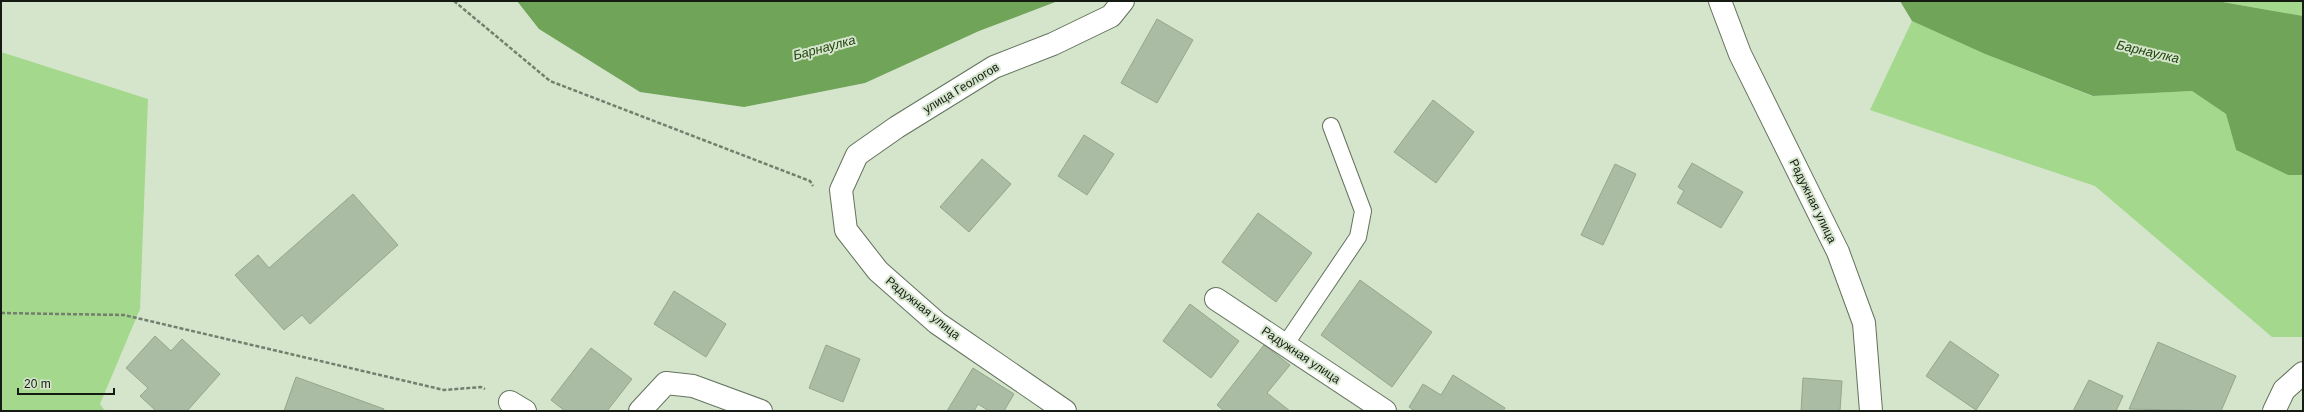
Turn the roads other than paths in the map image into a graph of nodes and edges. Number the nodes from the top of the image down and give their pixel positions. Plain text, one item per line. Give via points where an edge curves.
1 (1123, 1) edge
2 (1720, 1) edge
3 (1331, 126) dead end
4 (841, 190) joint
5 (1216, 299) dead end
6 (1285, 345) junction
7 (2303, 374) edge
8 (640, 411) edge
9 (761, 411) edge
10 (1065, 411) edge
11 (1385, 411) edge
12 (1871, 411) edge
13 (2274, 411) edge

1 - 4 street, улица Геологов via 1111,16 1053,44 994,67 897,127 857,155
2 - 12 street, Радужная улица via 1740,54 1843,266 1864,324
3 - 6 lane via 1364,211 1358,237
4 - 10 street, Радужная улица via 846,230 878,271 937,323
5 - 6 street, Радужная улица
6 - 11 street, Радужная улица
7 - 13 street via 2284,390
8 - 9 street via 666,383 694,386

